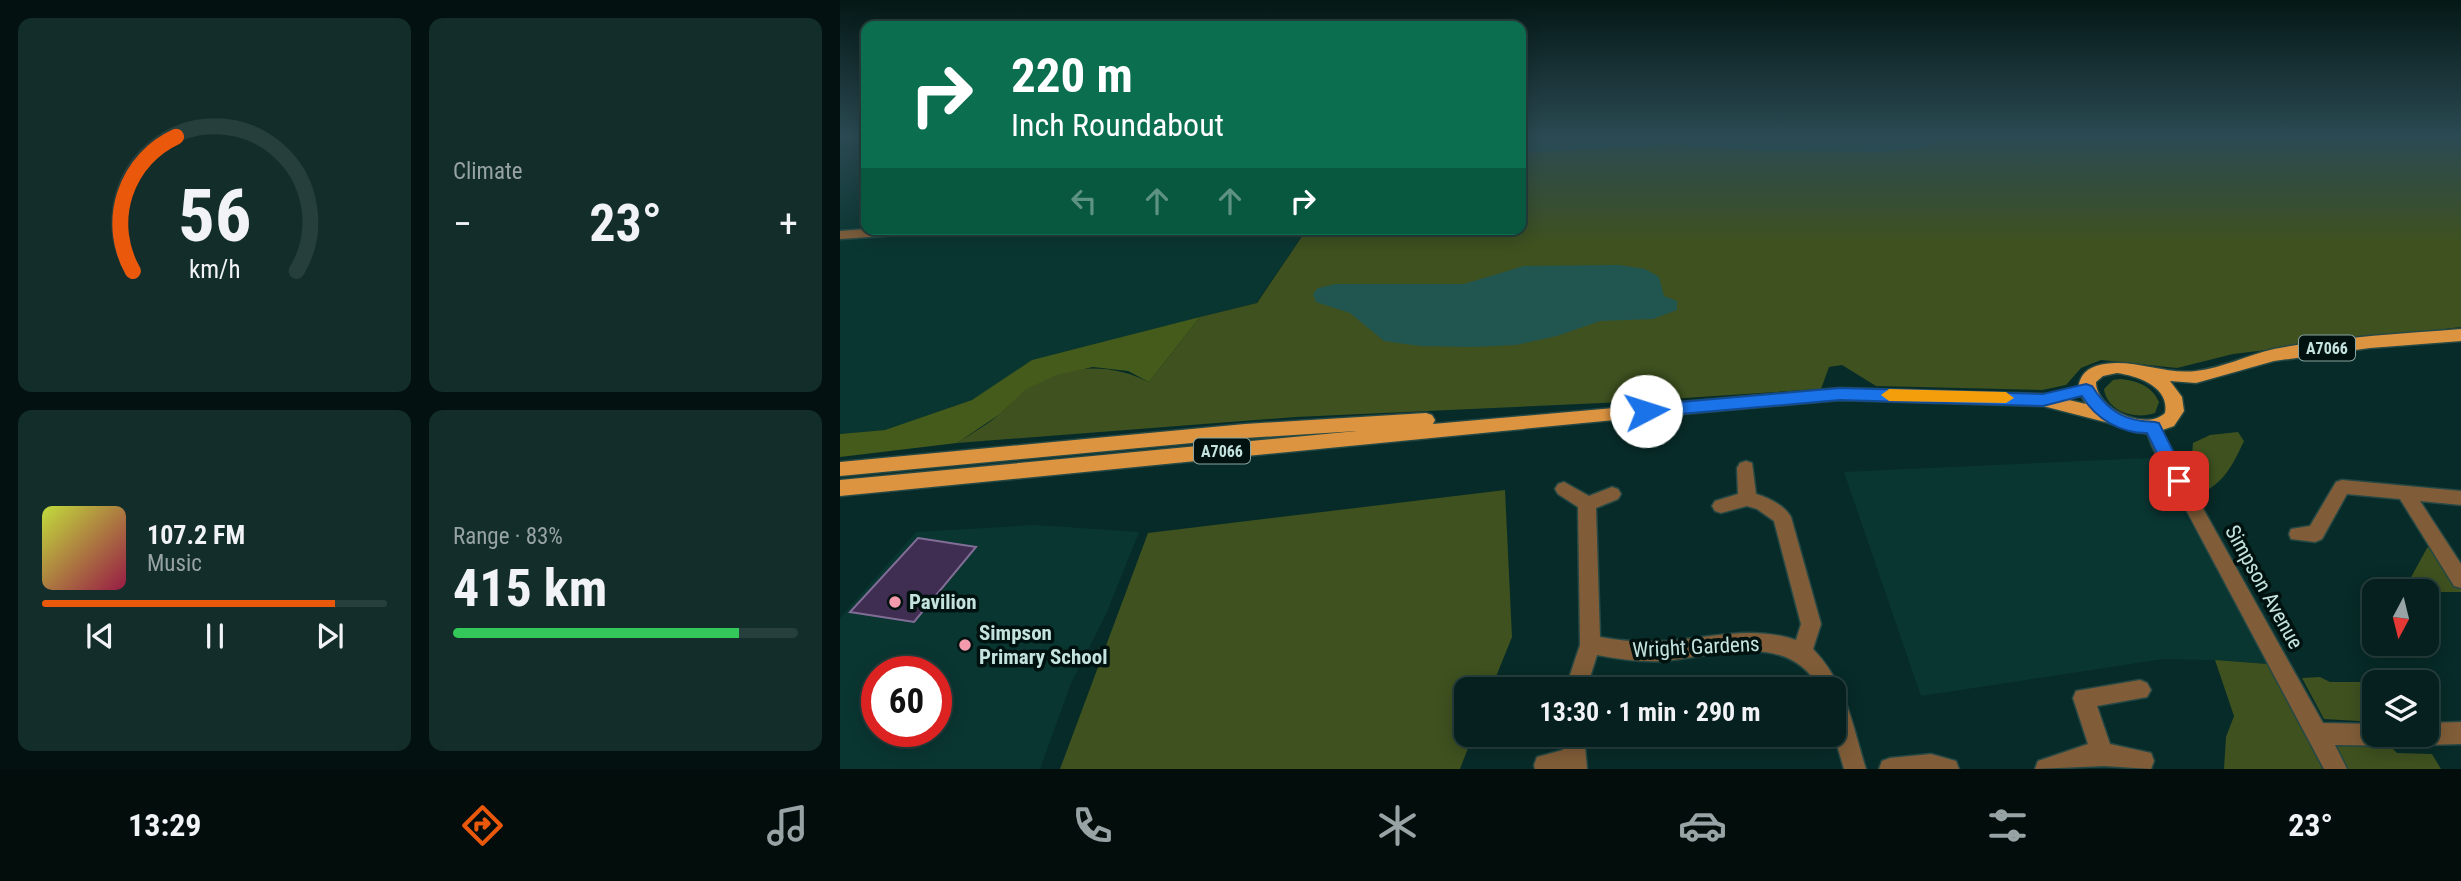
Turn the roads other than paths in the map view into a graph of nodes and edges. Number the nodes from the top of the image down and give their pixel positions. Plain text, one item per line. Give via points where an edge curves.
1 (861, 234) edge
2 (840, 235) edge
3 (2461, 335) edge
4 (2147, 374) junction
5 (2196, 377) junction
6 (2086, 390) junction
7 (2043, 400) junction
8 (2176, 403) junction
9 (1604, 414) junction
10 (2109, 416) junction
11 (2153, 427) junction
12 (840, 468) edge
13 (1746, 468) dead end
14 (840, 488) edge
15 (1564, 489) dead end
16 (2405, 493) junction
17 (1612, 494) dead end
18 (2461, 498) edge
19 (1747, 499) junction
20 (1587, 504) junction
21 (1721, 506) dead end
22 (2298, 534) dead end
23 (2461, 580) edge
24 (1590, 645) junction
25 (1802, 652) junction
26 (1579, 677) edge
27 (1824, 677) edge
28 (2140, 690) dead end
29 (2461, 733) edge
30 (2318, 734) junction
31 (2439, 734) edge
32 (2362, 735) edge
33 (1846, 740) edge
34 (2101, 752) junction
35 (2143, 761) dead end
36 (1575, 764) edge
37 (1545, 765) dead end
38 (1855, 769) edge
39 (1890, 769) edge
40 (1948, 769) edge
41 (2046, 769) edge
42 (2336, 769) edge

1 - 2 street
3 - 5 main road, A7066 via 2274,355
4 - 5 main road, A7066
4 - 6 main road, A7066 via 2104,368 2087,380
4 - 8 main road via 2171,393
5 - 8 main road
6 - 7 main road, A7066
6 - 10 main road, A7066 via 2097,408
7 - 9 main road, A7066 via 1840,394
7 - 10 main road, A7066
8 - 11 main road via 2176,415
9 - 12 main road, A7066 via 1382,421
9 - 14 main road, A7066
10 - 11 main road, A7066 via 2138,427
11 - 30 street, Simpson Avenue
13 - 19 street
15 - 20 street
16 - 18 street
16 - 22 street via 2342,487 2315,534
16 - 23 street
17 - 20 street
19 - 21 street
19 - 25 street via 1775,509 1782,517 1811,624
20 - 24 street
24 - 25 street, Wright Gardens via 1663,651 1759,641
24 - 26 street
25 - 27 street
28 - 34 street via 2084,698
29 - 31 street
30 - 32 street
30 - 42 street, Simpson Avenue
33 - 38 street
34 - 35 street
34 - 41 street
36 - 37 street
39 - 40 street via 1931,765

